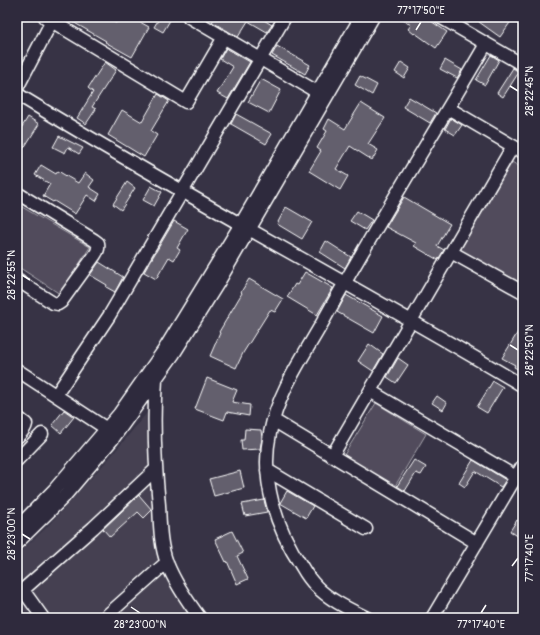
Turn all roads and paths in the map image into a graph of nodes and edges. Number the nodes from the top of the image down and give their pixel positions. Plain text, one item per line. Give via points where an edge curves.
1 (189, 17) edge
2 (285, 17) edge
3 (361, 17) edge
4 (373, 17) edge
5 (440, 17) edge
6 (51, 18) edge
7 (224, 37) junction
8 (486, 44) junction
9 (261, 59) junction
10 (523, 65) edge
11 (17, 88) edge
12 (317, 92) junction
13 (17, 94) edge
14 (448, 108) junction
15 (518, 149) edge
16 (183, 191) junction
17 (17, 193) edge
18 (244, 227) junction
19 (451, 252) junction
20 (17, 280) edge
21 (344, 283) junction
22 (523, 292) edge
23 (411, 321) junction
24 (157, 360) junction
25 (17, 370) edge
26 (156, 378) junction
27 (523, 386) edge
28 (370, 391) junction
29 (56, 395) junction
30 (17, 417) edge
31 (273, 420) junction
32 (111, 432) junction
33 (42, 434) dead end
34 (17, 437) edge
35 (332, 456) junction
36 (17, 460) edge
37 (523, 465) edge
38 (156, 469) junction
39 (267, 470) junction
40 (516, 477) junction
41 (17, 528) edge
42 (366, 529) dead end
43 (17, 543) edge
44 (477, 543) junction
45 (167, 562) junction
46 (20, 592) edge
47 (110, 616) edge
48 (43, 618) edge
49 (200, 618) edge
50 (367, 618) edge
51 (432, 618) edge

1 - 7 street
2 - 9 street
3 - 12 street
4 - 18 street
5 - 8 street
6 - 7 street via 186,102
6 - 11 street
7 - 9 street
8 - 10 street
8 - 14 street
9 - 12 street
9 - 16 street
12 - 18 street
13 - 16 street
14 - 15 street
14 - 21 street
15 - 19 street
16 - 18 street
16 - 29 street via 109,316
17 - 20 street via 94,240 99,248 62,302 58,304
18 - 21 street
18 - 24 street
18 - 26 street via 218,283
19 - 22 street
19 - 23 street
21 - 23 street
21 - 31 street via 283,394
23 - 27 street
23 - 28 street
24 - 26 street
24 - 32 street via 119,414
25 - 29 street
26 - 32 street
26 - 38 street
28 - 35 street
28 - 40 street
29 - 32 street
30 - 34 street via 26,424
31 - 35 street
31 - 39 street
32 - 41 street
32 - 43 street via 63,498
33 - 36 street
35 - 44 street
37 - 40 street
38 - 45 street via 161,534
38 - 46 street via 94,528
39 - 42 street
39 - 50 street via 269,490 278,520 304,570 315,586 329,598
40 - 44 street
44 - 51 street
45 - 47 street
45 - 49 street
46 - 48 street

